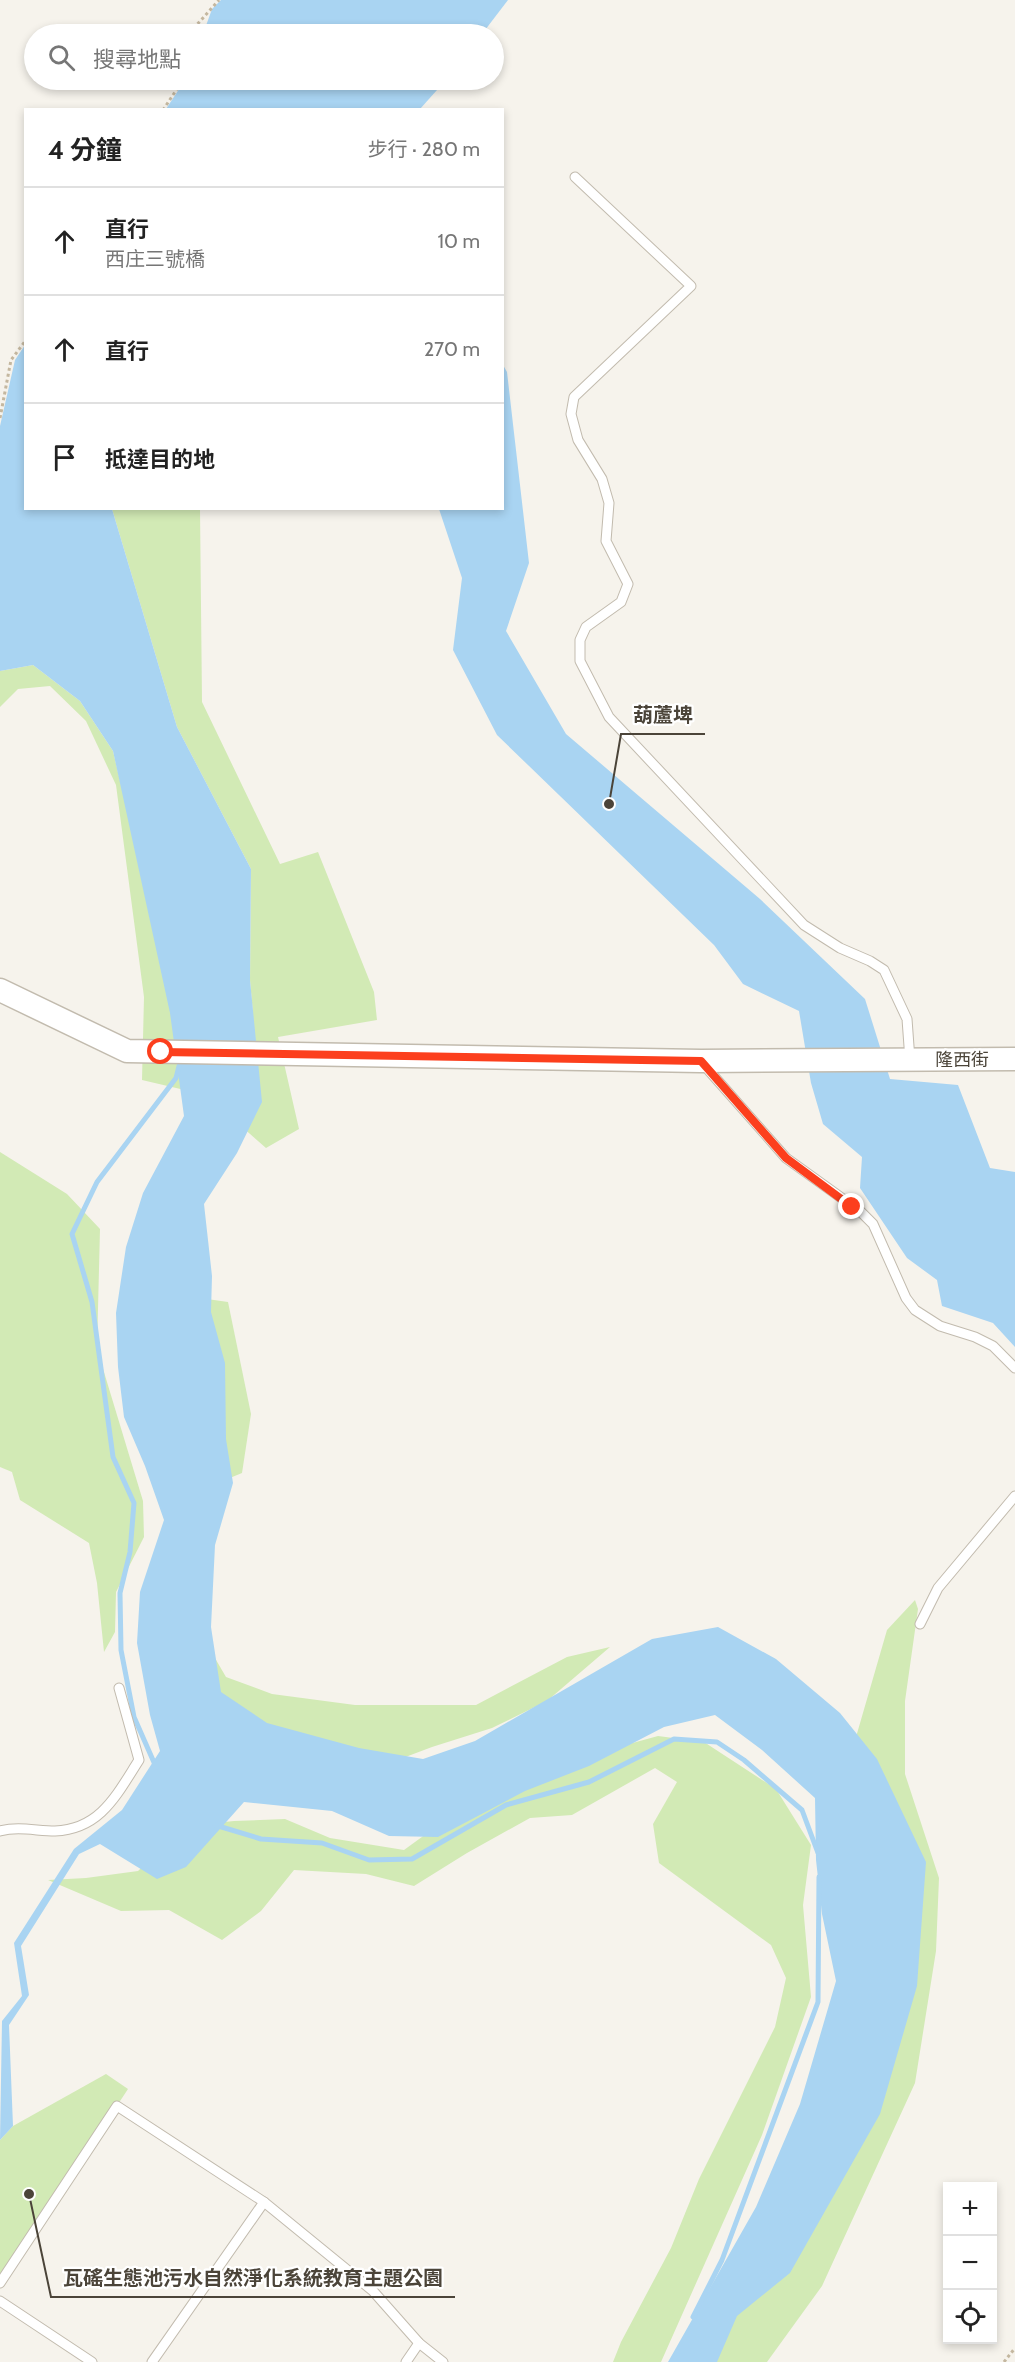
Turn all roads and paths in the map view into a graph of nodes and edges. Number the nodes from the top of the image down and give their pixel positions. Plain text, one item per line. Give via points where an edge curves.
1 (219, 0) edge
2 (197, 24) edge
3 (176, 90) edge
4 (164, 108) edge
5 (575, 177) dead end
6 (24, 343) edge
7 (0, 418) edge
8 (0, 990) edge
9 (1015, 1059) edge
10 (910, 1060) junction
11 (701, 1061) junction
12 (1015, 1368) edge
13 (1015, 1496) edge
14 (920, 1624) dead end
15 (118, 1688) dead end
16 (0, 1831) edge
17 (264, 2202) junction
18 (0, 2283) edge
19 (0, 2301) edge
20 (419, 2343) junction
21 (1015, 2348) edge
22 (92, 2362) edge
23 (152, 2362) edge
24 (406, 2362) edge
25 (443, 2362) edge
26 (1004, 2362) edge

1 - 2 path
3 - 4 path
5 - 10 lane via 691,286 574,397 571,414 578,440 603,479 609,503 606,541 627,584 621,602 586,627 580,640 580,661 609,717 804,925 884,970 907,1019
6 - 7 path via 11,360
8 - 11 street, 隆西街 via 127,1051
9 - 10 street, 隆西街
10 - 11 street, 隆西街
11 - 12 lane via 786,1158 873,1224 915,1311 940,1326 993,1346
13 - 14 lane via 938,1588
15 - 16 lane via 139,1760 108,1808 88,1824 57,1831
17 - 18 lane via 117,2106
17 - 20 lane via 373,2291
17 - 23 lane
19 - 22 lane
20 - 24 lane
20 - 25 lane
21 - 26 path

